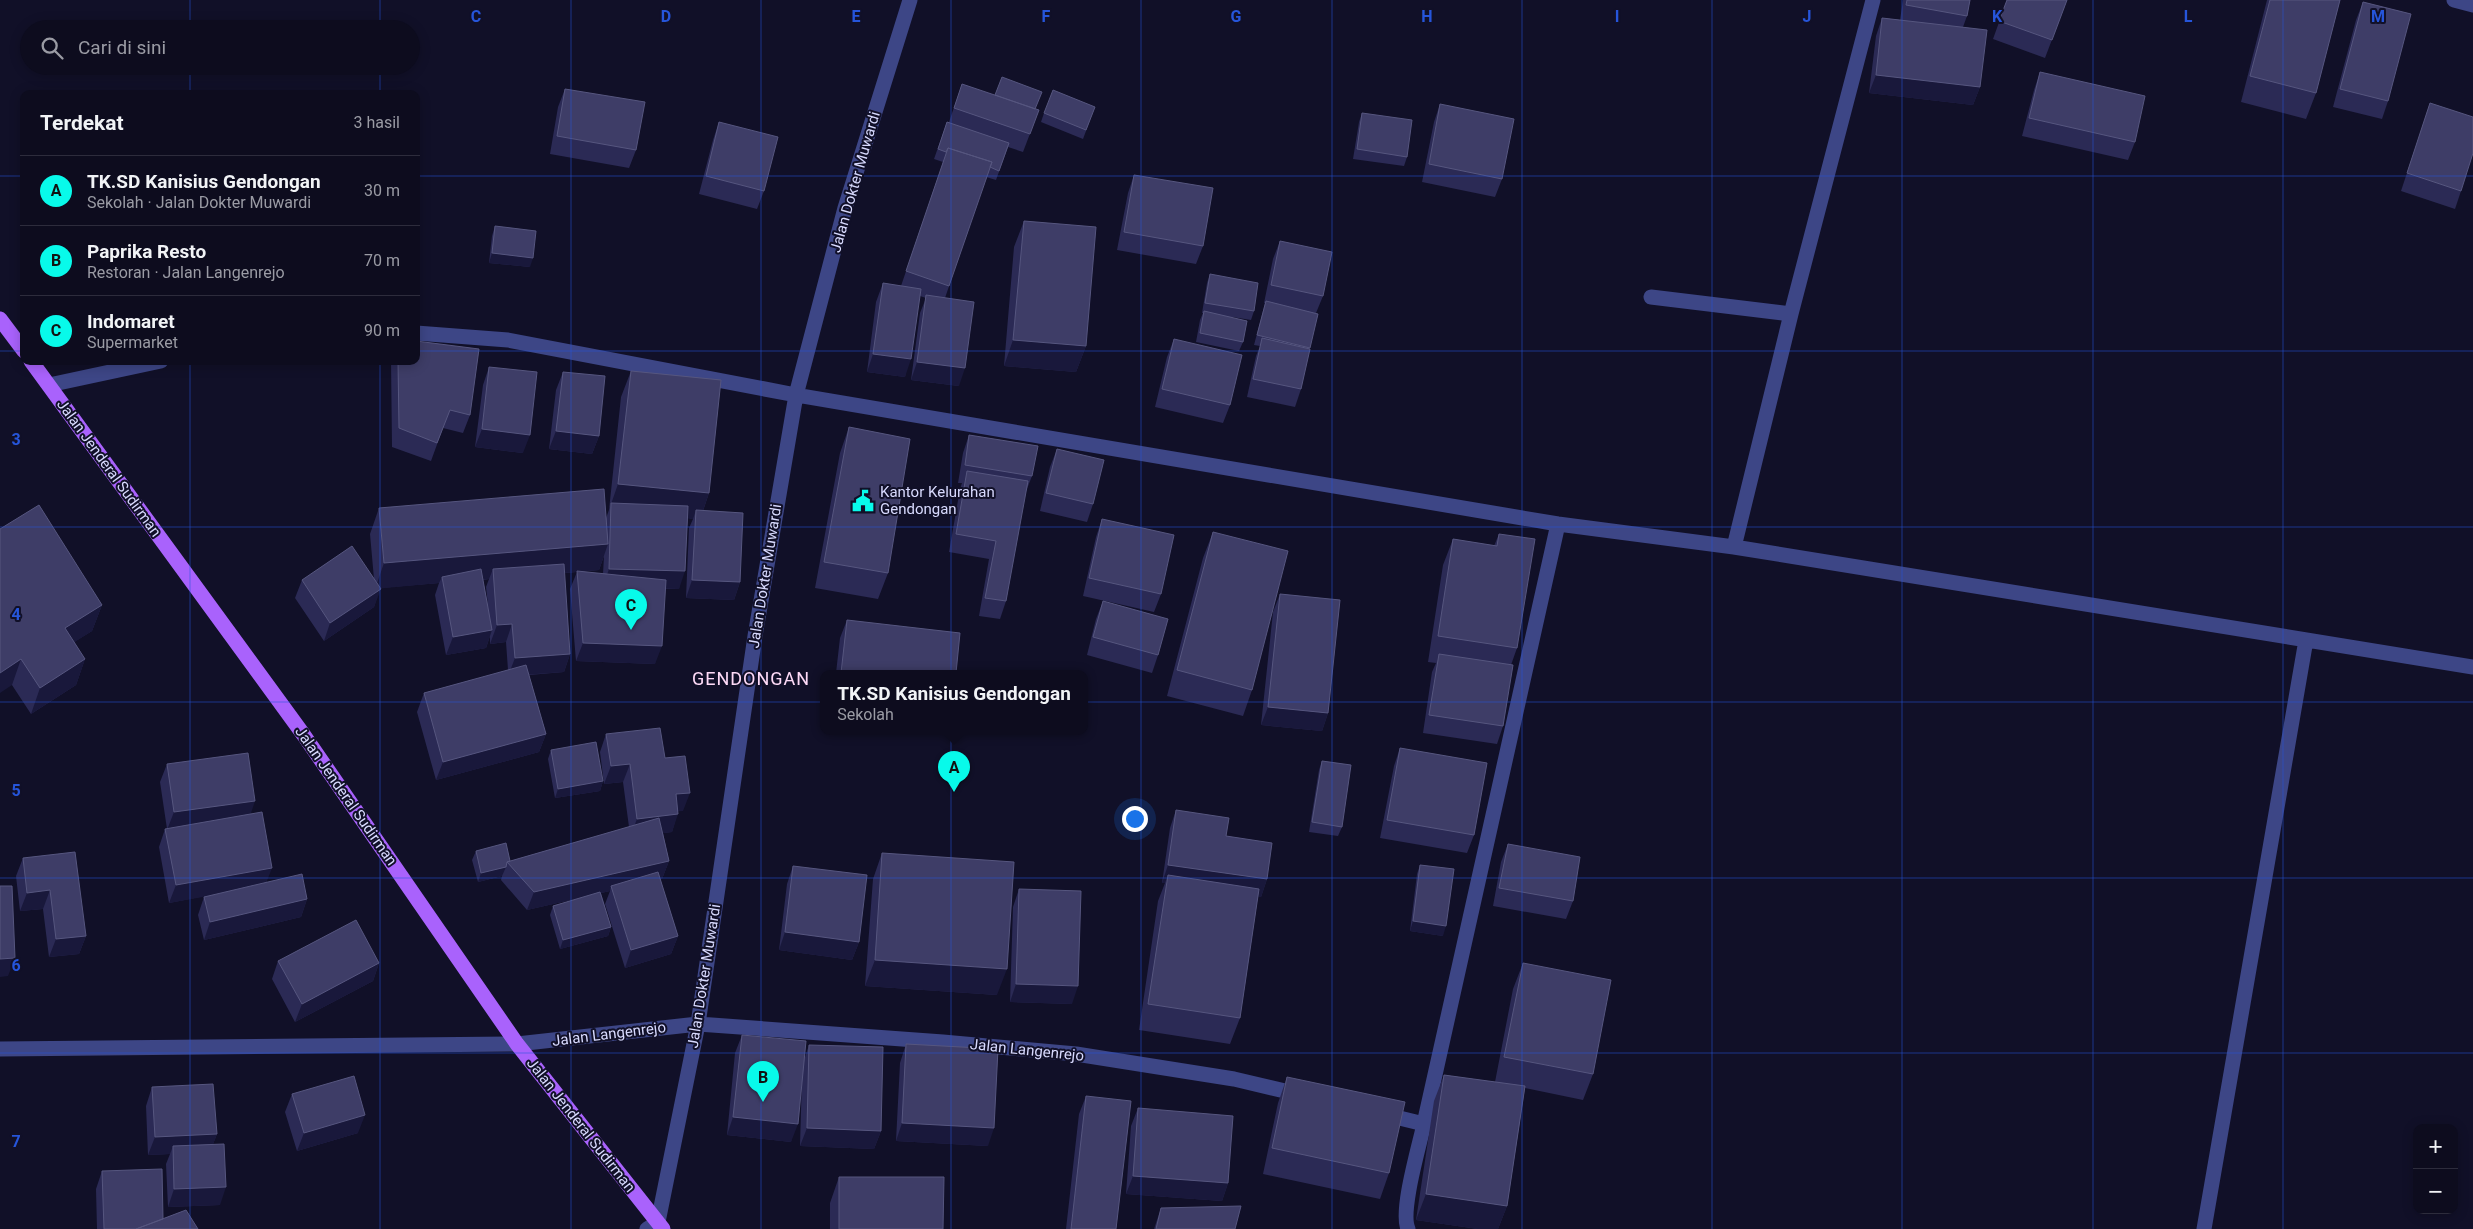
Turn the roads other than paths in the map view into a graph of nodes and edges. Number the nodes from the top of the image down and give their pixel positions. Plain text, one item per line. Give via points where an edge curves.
1 (910, 0) edge
2 (1873, 0) edge
3 (2454, 0) edge
4 (2473, 4) edge
5 (1651, 297) dead end
6 (1791, 314) junction
7 (0, 319) edge
8 (420, 333) edge
9 (20, 346) edge
10 (34, 365) edge
11 (143, 365) edge
12 (49, 386) junction
13 (796, 395) junction
14 (1558, 524) junction
15 (1734, 547) junction
16 (2306, 640) junction
17 (2473, 667) edge
18 (698, 1024) junction
19 (518, 1044) junction
20 (0, 1049) edge
21 (1318, 1098) edge
22 (1373, 1111) edge
23 (1424, 1124) junction
24 (656, 1227) edge
25 (1408, 1229) edge
26 (2204, 1229) edge

1 - 13 street, Jalan Dokter Muwardi via 845,208
2 - 6 street
3 - 4 street
5 - 6 street
6 - 15 street
7 - 9 main road
8 - 13 street via 508,340
10 - 12 main road, Jalan Jenderal Sudirman
11 - 12 street
12 - 19 main road, Jalan Jenderal Sudirman via 304,734
13 - 14 street
13 - 18 street, Jalan Dokter Muwardi via 755,636
14 - 15 street
14 - 23 street
15 - 16 street
16 - 17 street
16 - 26 street
18 - 19 street, Jalan Langenrejo
18 - 21 street, Jalan Langenrejo via 1076,1054 1234,1079
18 - 24 street, Jalan Dokter Muwardi
19 - 20 street, Jalan Langenrejo
19 - 24 main road, Jalan Jenderal Sudirman
22 - 23 street
23 - 25 street via 1406,1208 1405,1224

